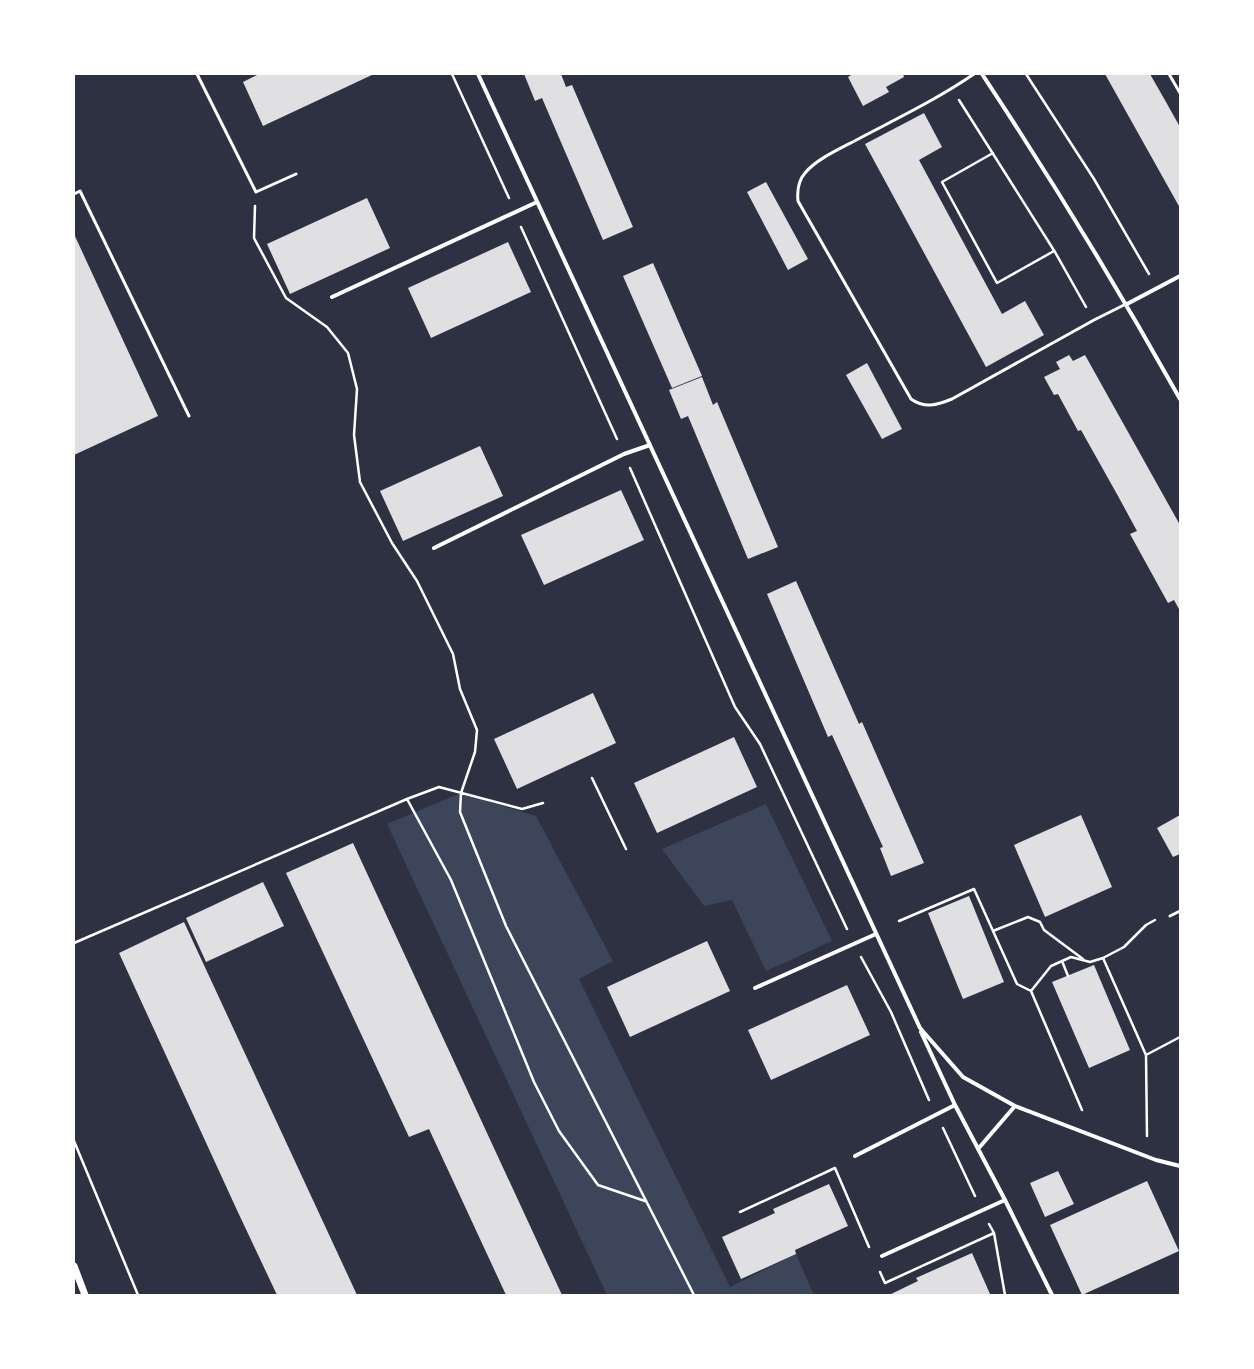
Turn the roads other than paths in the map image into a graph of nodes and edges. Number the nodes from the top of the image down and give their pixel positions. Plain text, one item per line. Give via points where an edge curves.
1 (197, 74) edge
2 (478, 74) edge
3 (974, 74) edge
4 (982, 74) edge
5 (1169, 74) edge
6 (1180, 93) edge
7 (296, 174) dead end
8 (74, 194) edge
9 (537, 202) junction
10 (1180, 276) edge
11 (332, 297) dead end
12 (1127, 304) junction
13 (1180, 399) edge
14 (189, 416) dead end
15 (650, 445) junction
16 (434, 548) dead end
17 (1180, 911) edge
18 (1170, 916) road end
19 (876, 934) junction
20 (755, 988) dead end
21 (920, 1028) junction
22 (954, 1106) junction
23 (1015, 1106) junction
24 (978, 1149) junction
25 (855, 1156) dead end
26 (1180, 1166) edge
27 (1006, 1200) junction
28 (882, 1256) dead end
29 (74, 1266) edge
30 (85, 1295) edge
31 (1052, 1295) edge

1 - 7 lane via 256,192
2 - 9 street
3 - 12 lane via 952,89 813,166 805,173 797,192 798,201 911,399 925,406 952,399
4 - 12 street via 1038,159
5 - 6 lane
8 - 14 lane via 80,191
9 - 11 street
9 - 15 street
10 - 12 street
12 - 13 street
15 - 16 street via 624,454
15 - 19 street
17 - 18 lane
19 - 20 street
19 - 21 street
21 - 22 street
21 - 23 street via 963,1077
22 - 24 street
22 - 25 street
23 - 24 street
23 - 26 street via 1156,1160
24 - 27 street
27 - 28 street
27 - 31 street
29 - 30 street

